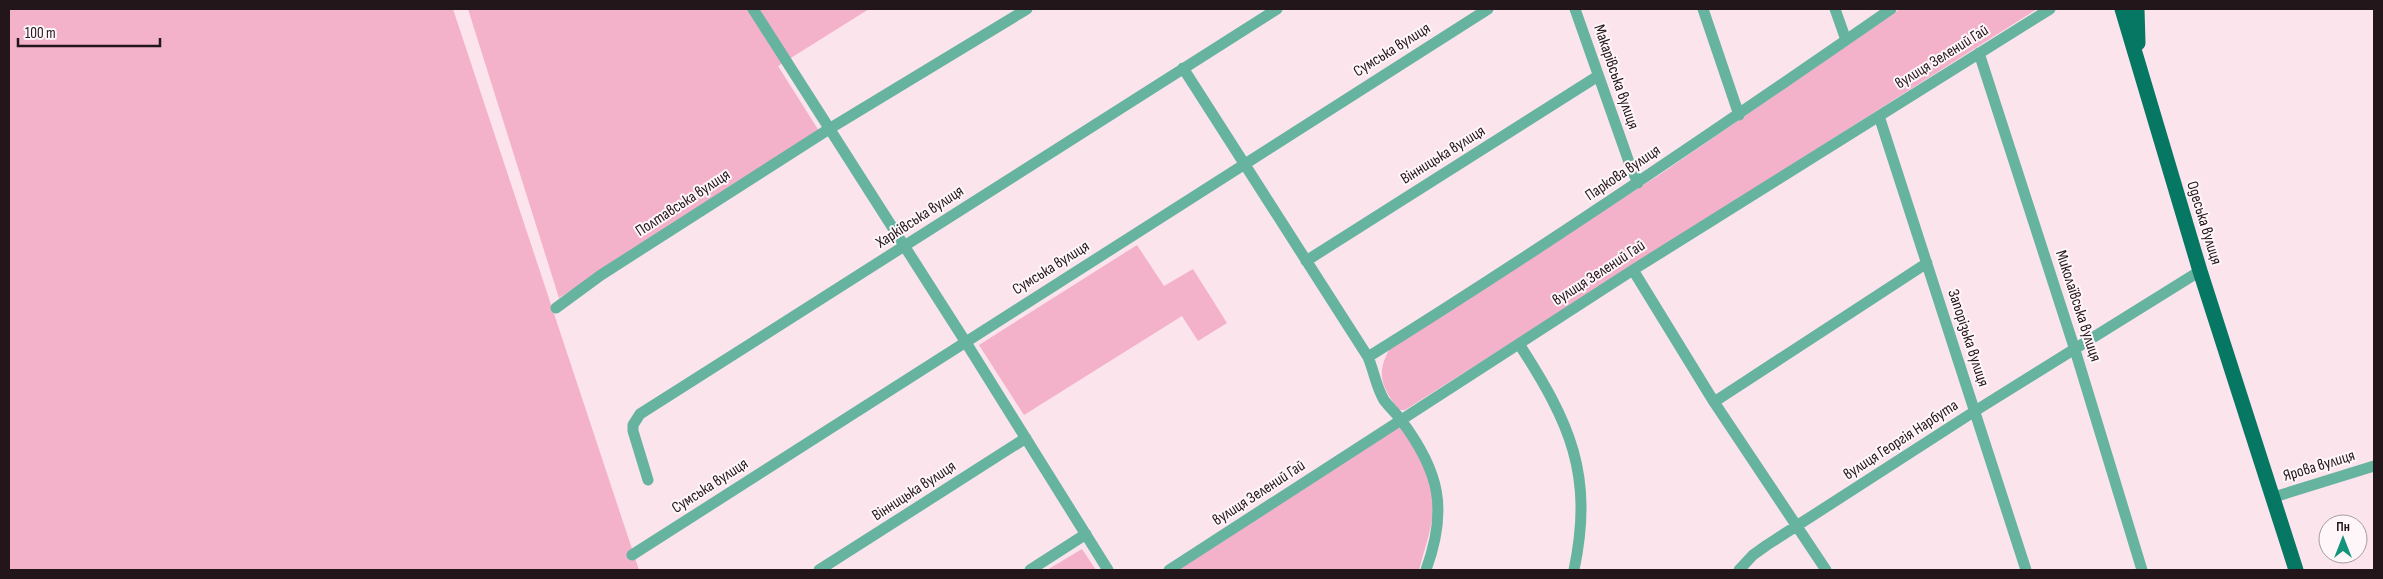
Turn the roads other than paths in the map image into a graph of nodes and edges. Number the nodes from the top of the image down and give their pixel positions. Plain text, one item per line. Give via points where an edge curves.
1 (753, 9) edge
2 (1027, 9) edge
3 (1277, 9) edge
4 (1488, 9) edge
5 (1575, 9) edge
6 (1703, 9) edge
7 (1835, 9) edge
8 (1892, 9) edge
9 (2050, 9) edge
10 (2122, 9) edge
11 (2137, 9) edge
12 (1846, 40) junction
13 (1979, 53) junction
14 (2138, 62) junction
15 (1183, 68) junction
16 (1598, 76) junction
17 (1739, 114) junction
18 (1879, 116) junction
19 (829, 129) junction
20 (1244, 165) junction
21 (1638, 183) junction
22 (904, 246) junction
23 (1306, 261) junction
24 (1928, 264) junction
25 (1633, 270) junction
26 (2200, 271) junction
27 (556, 308) dead end
28 (966, 341) junction
29 (1519, 344) junction
30 (2075, 350) junction
31 (1368, 357) junction
32 (1714, 402) junction
33 (1975, 411) junction
34 (1402, 421) junction
35 (1026, 438) junction
36 (2374, 466) edge
37 (648, 480) dead end
38 (2274, 497) junction
39 (1798, 526) junction
40 (1086, 534) junction
41 (632, 555) dead end
42 (819, 570) edge
43 (1030, 570) edge
44 (1108, 570) edge
45 (1169, 570) edge
46 (1426, 570) edge
47 (1574, 570) edge
48 (1739, 570) edge
49 (1826, 570) edge
50 (2026, 570) edge
51 (2142, 570) edge
52 (2296, 570) edge

1 - 19 street
2 - 19 street, Полтавська вулиця
3 - 15 street, Харківська вулиця
4 - 20 street, Сумська вулиця
5 - 16 street, Макарівська вулиця
6 - 17 street
7 - 12 street
8 - 12 street, Паркова вулиця
9 - 13 street, вулиця Зелений Гай
10 - 14 main road, Одеська вулиця
11 - 14 main road, Одеська вулиця
12 - 17 street, Паркова вулиця
13 - 18 street, вулиця Зелений Гай
13 - 30 street, Миколаївська вулиця
14 - 26 main road, Одеська вулиця
15 - 20 street
15 - 22 street, Харківська вулиця
16 - 21 street, Макарівська вулиця
16 - 23 street, Вінницька вулиця
17 - 21 street, Паркова вулиця
18 - 24 street, Запорізька вулиця
18 - 25 street, вулиця Зелений Гай
19 - 22 street
19 - 27 street, Полтавська вулиця via 601,275
20 - 23 street
20 - 28 street, Сумська вулиця
21 - 31 street, Паркова вулиця
22 - 28 street
22 - 37 street, Харківська вулиця via 640,414 633,431
23 - 31 street
24 - 32 street
24 - 33 street, Запорізька вулиця
25 - 29 street, вулиця Зелений Гай
25 - 32 street
26 - 30 street, вулиця Георгія Нарбута
26 - 38 main road, Одеська вулиця
28 - 35 street
28 - 41 street, Сумська вулиця
29 - 34 street, вулиця Зелений Гай
29 - 47 street via 1556,404 1575,454 1583,504 1580,545
30 - 33 street, вулиця Георгія Нарбута
30 - 51 street, Миколаївська вулиця
31 - 34 street via 1380,392
32 - 39 street
33 - 39 street, вулиця Георгія Нарбута
33 - 50 street, Запорізька вулиця
34 - 45 street, вулиця Зелений Гай
34 - 46 street via 1428,462 1439,495 1436,533
35 - 40 street
35 - 42 street, Вінницька вулиця
36 - 38 street, Ярова вулиця
38 - 52 main road, Одеська вулиця
39 - 48 street, вулиця Георгія Нарбута via 1753,554
39 - 49 street
40 - 43 street
40 - 44 street

